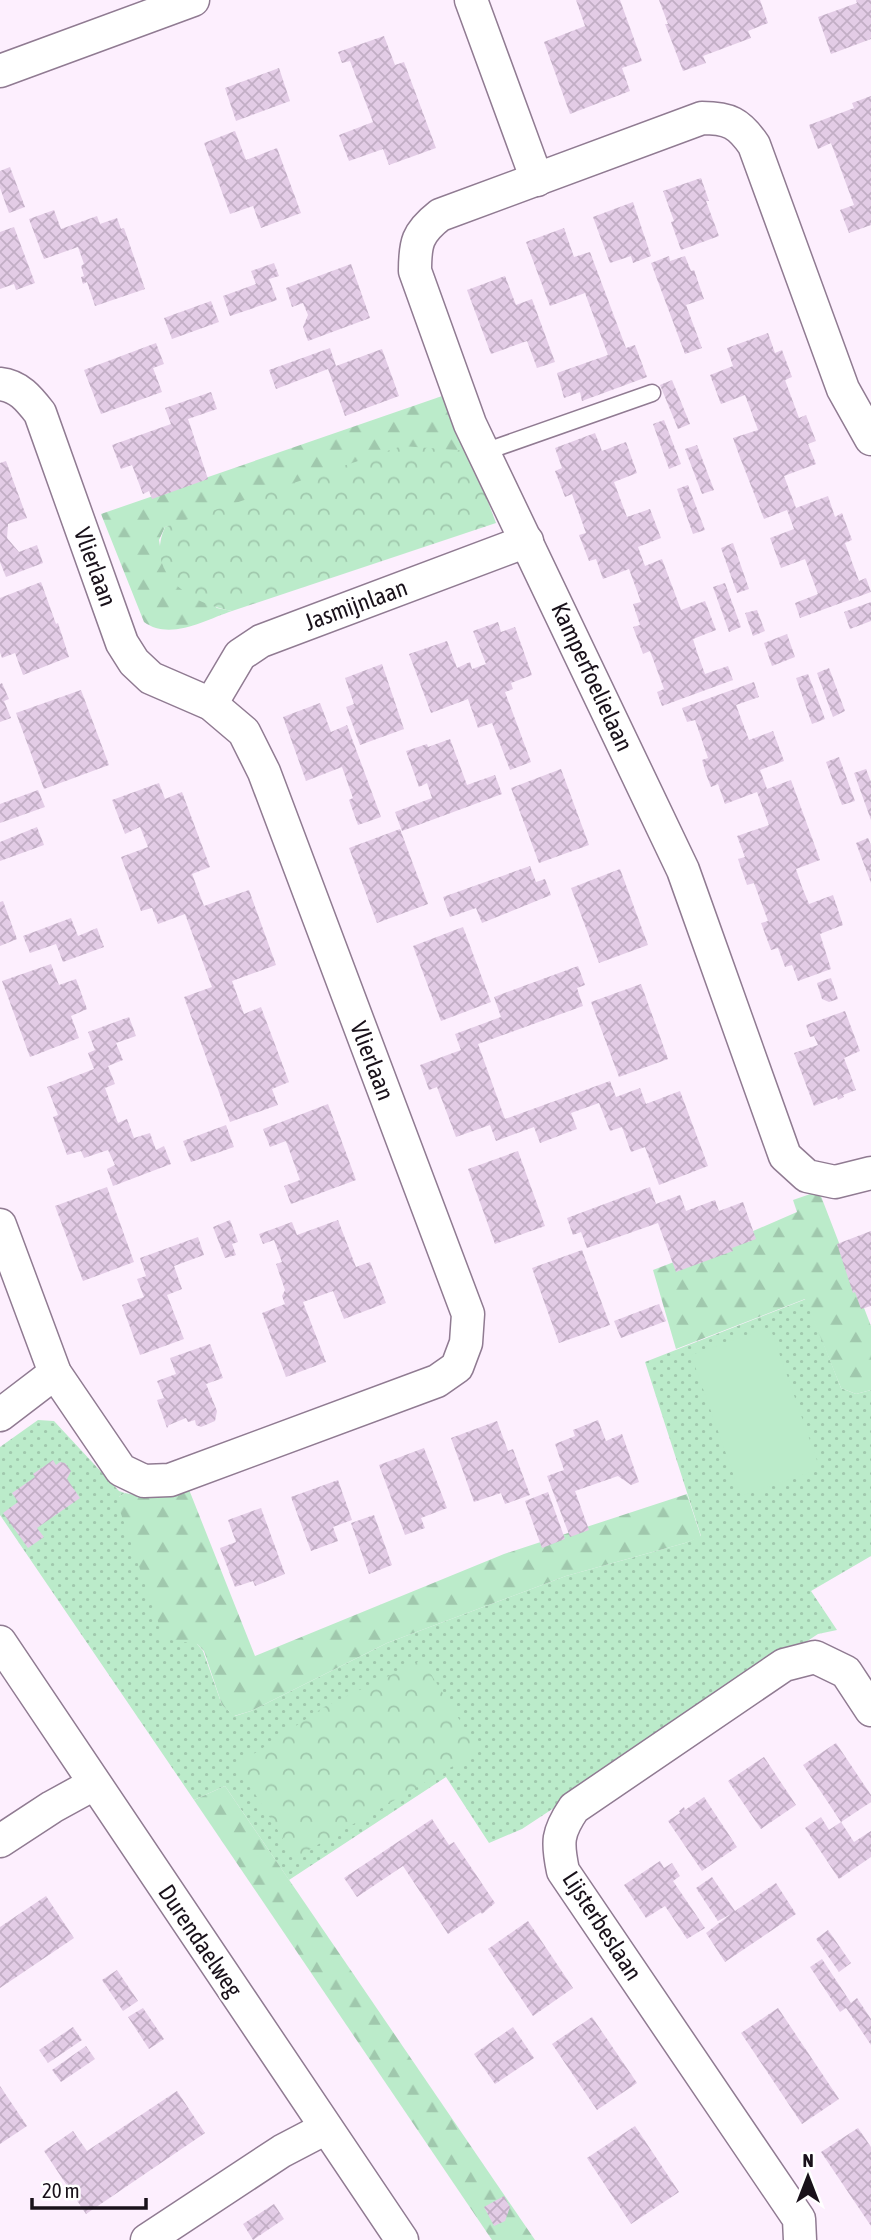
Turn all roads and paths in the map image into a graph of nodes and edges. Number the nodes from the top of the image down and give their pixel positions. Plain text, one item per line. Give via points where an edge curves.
1 (193, 0) edge
2 (471, 0) edge
3 (0, 71) edge
4 (537, 180) junction
5 (0, 384) edge
6 (652, 393) dead end
7 (871, 439) edge
8 (484, 452) junction
9 (527, 541) junction
10 (211, 704) junction
11 (871, 1172) edge
12 (0, 1225) edge
13 (55, 1373) junction
14 (0, 1415) edge
15 (0, 1642) edge
16 (871, 1710) edge
17 (94, 1784) junction
18 (0, 1841) edge
19 (326, 2128) junction
20 (147, 2240) edge
21 (402, 2240) edge
22 (800, 2240) edge

1 - 3 street
2 - 4 street
4 - 7 street, Kamperfoelielaan via 702,118 723,118 743,128 754,145 843,389
4 - 8 street, Kamperfoelielaan via 440,215 423,228 415,249 415,271
5 - 10 street, Vlierlaan via 25,394 40,413 122,643 134,662 151,678
6 - 8 lane
8 - 9 street, Kamperfoelielaan
9 - 10 street, Jasmijnlaan via 261,641 240,655
9 - 11 street, Kamperfoelielaan via 683,870 785,1156 807,1176 835,1182
10 - 13 street, Vlierlaan via 244,732 264,772 468,1314 467,1343 457,1367 437,1381 170,1480 144,1481 121,1470
12 - 13 street, Vlierlaan
13 - 14 street
15 - 17 street, Durendaelweg
16 - 22 street, Lijsterbeslaan via 846,1672 815,1657 784,1665 574,1808 561,1826 563,1871 799,2219
17 - 18 street
17 - 19 street, Durendaelweg
19 - 20 street via 282,2151
19 - 21 street, Durendaelweg

